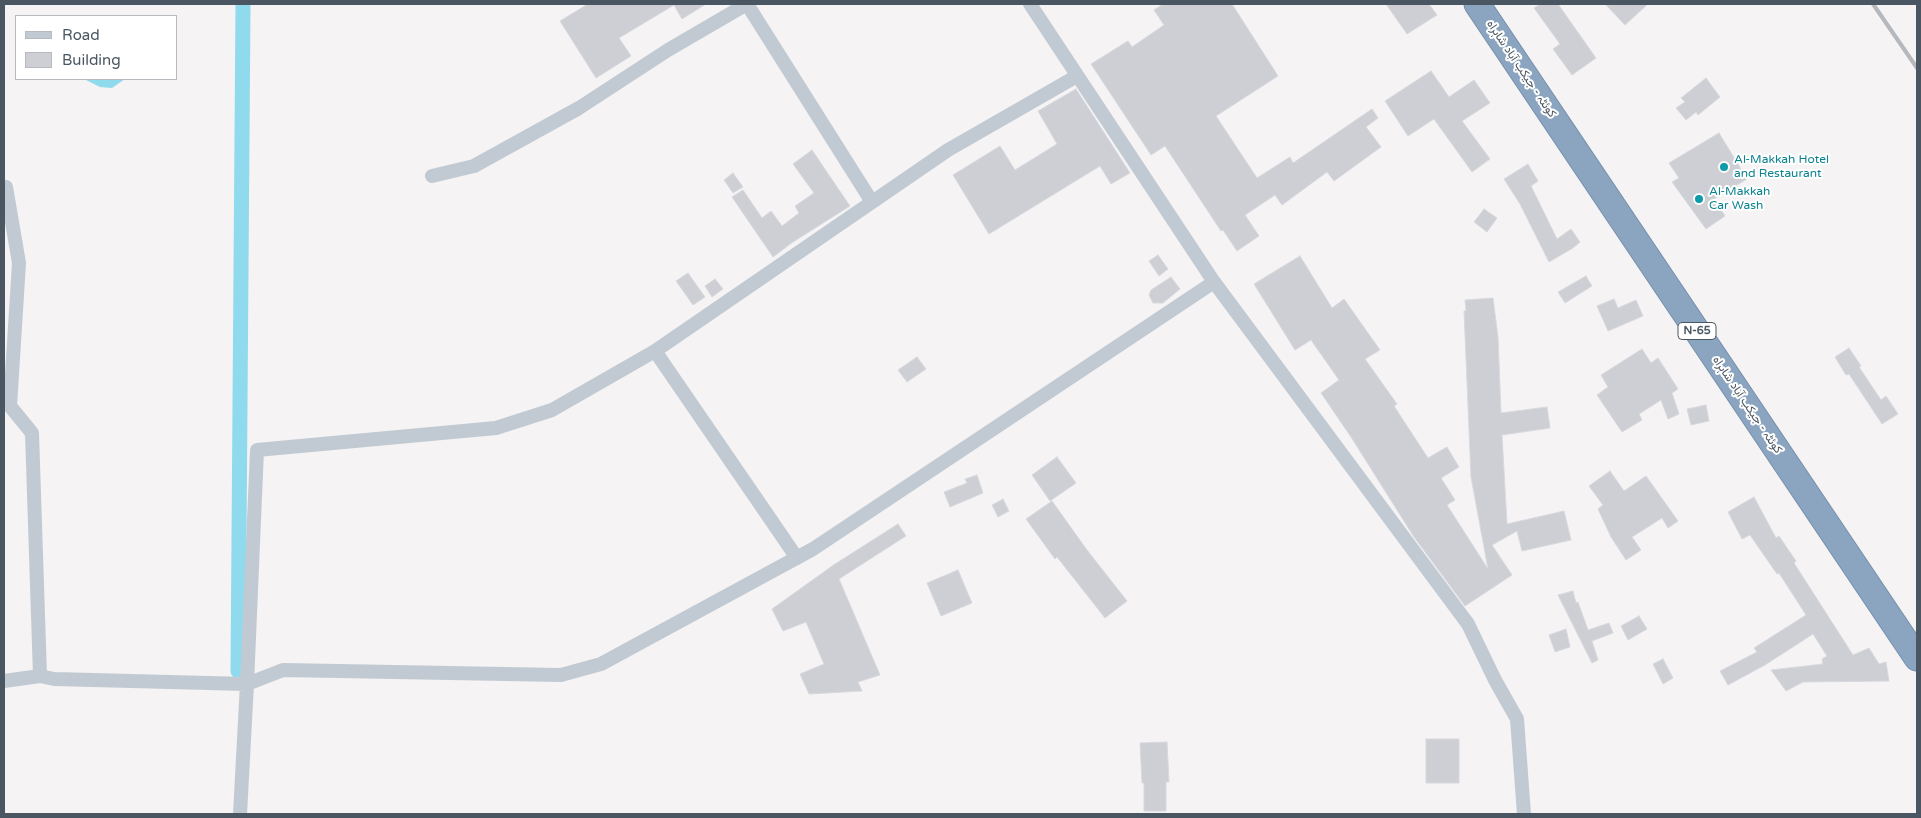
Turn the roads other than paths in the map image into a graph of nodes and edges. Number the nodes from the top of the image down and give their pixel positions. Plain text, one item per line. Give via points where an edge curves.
1 (747, 4) edge
2 (1030, 4) edge
3 (1477, 4) edge
4 (1077, 76) junction
5 (432, 176) dead end
6 (6, 187) dead end
7 (872, 202) junction
8 (1214, 282) junction
9 (655, 351) junction
10 (797, 558) junction
11 (1917, 658) edge
12 (40, 676) junction
13 (4, 681) edge
14 (247, 684) junction
15 (240, 814) edge
16 (1524, 814) edge

1 - 5 street via 579,108 500,152 474,166
1 - 7 street
2 - 4 street
3 - 11 highway, کوئٹہ - جیکب آباد شاہراہ / N-65
4 - 7 street via 948,150
4 - 8 street
6 - 12 street via 19,263 10,406 32,433
7 - 9 street
8 - 10 street
8 - 16 street via 1468,624 1517,719
9 - 10 street
9 - 14 street via 552,410 496,428 257,450
10 - 14 street via 601,664 562,675 283,670
12 - 13 street
12 - 14 street
14 - 15 street

